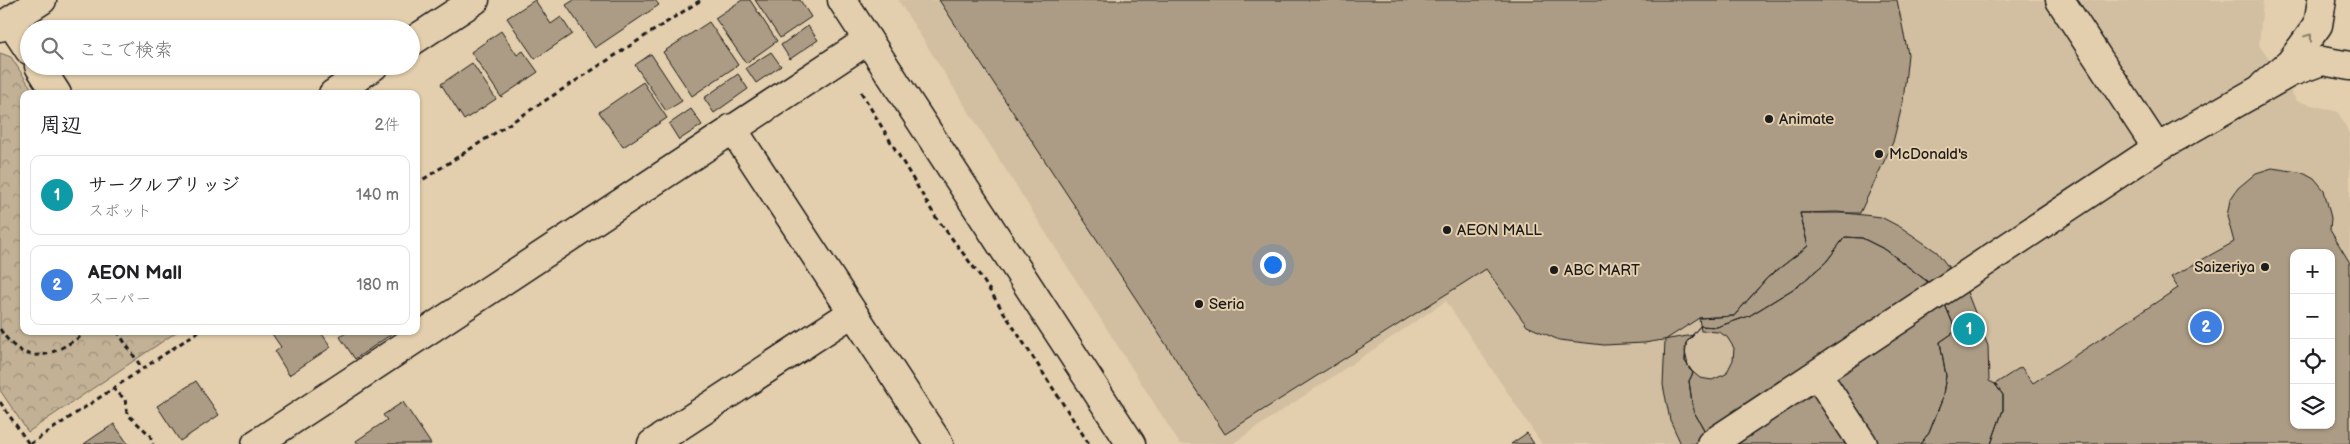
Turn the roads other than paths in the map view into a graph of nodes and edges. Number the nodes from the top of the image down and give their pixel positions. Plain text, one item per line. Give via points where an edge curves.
1 (42, 0) edge
2 (475, 0) edge
3 (842, 0) edge
4 (2060, 0) edge
5 (2322, 0) edge
6 (5, 24) edge
7 (420, 36) edge
8 (20, 40) edge
9 (868, 40) junction
10 (2350, 66) edge
11 (45, 75) edge
12 (361, 75) edge
13 (2264, 85) junction
14 (54, 90) edge
15 (339, 90) edge
16 (732, 128) junction
17 (2157, 148) junction
18 (852, 313) junction
19 (1817, 374) junction
20 (256, 444) edge
21 (652, 444) edge
22 (939, 444) edge
23 (1131, 444) edge
24 (1711, 444) edge
25 (1863, 444) edge

1 - 6 main road
2 - 7 main road
3 - 9 main road
4 - 17 main road
13 -> 5 main road via 2290,63 2318,25
6 - 8 main road
9 - 16 main road
9 - 23 main road
10 - 13 main road via 2322,61
11 - 14 main road
12 - 15 main road
13 - 17 main road
16 - 18 main road
16 - 20 main road
17 - 19 main road
18 - 21 main road
18 - 22 main road
19 - 24 main road
19 - 25 main road

